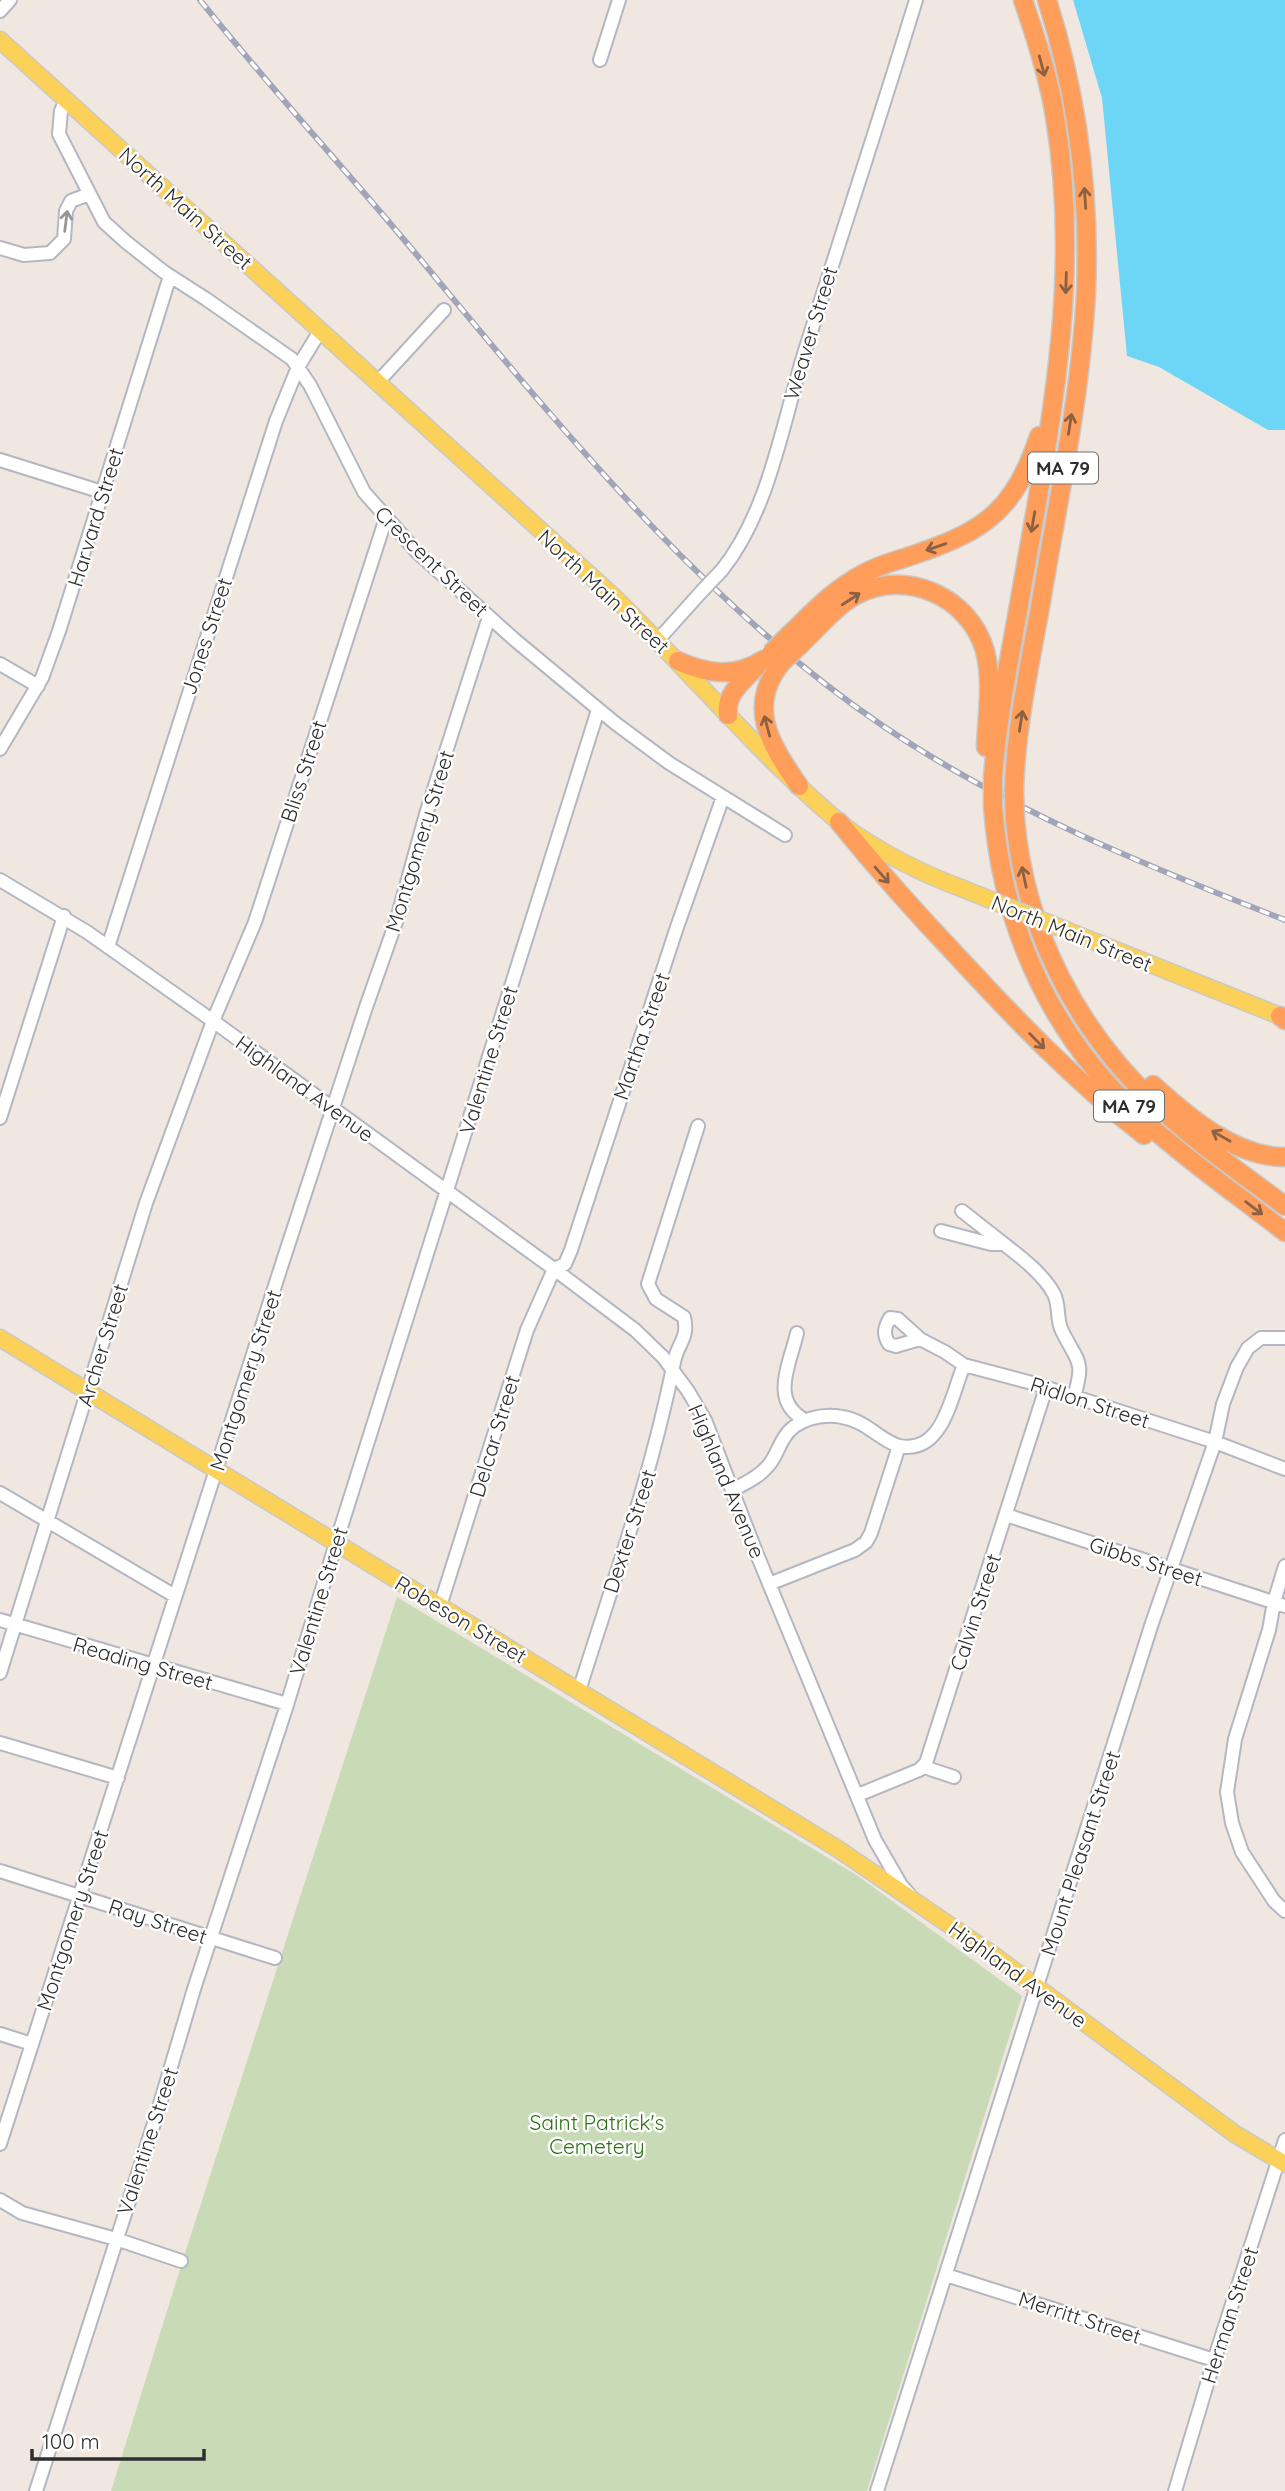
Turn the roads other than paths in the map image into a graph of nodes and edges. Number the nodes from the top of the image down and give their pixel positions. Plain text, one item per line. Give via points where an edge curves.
1 (9, 0) edge
2 (619, 0) edge
3 (916, 0) edge
4 (1023, 0) edge
5 (1048, 0) edge
6 (0, 11) edge
7 (0, 40) edge
8 (600, 60) dead end
9 (66, 99) junction
10 (89, 194) junction
11 (0, 248) edge
12 (170, 276) junction
13 (444, 310) dead end
14 (320, 331) junction
15 (1060, 358) junction
16 (298, 367) junction
17 (377, 383) junction
18 (0, 460) edge
19 (102, 492) junction
20 (386, 518) junction
21 (489, 617) junction
22 (658, 640) junction
23 (794, 640) junction
24 (772, 658) junction
25 (678, 661) junction
26 (0, 664) edge
27 (38, 686) junction
28 (598, 710) junction
29 (728, 715) junction
30 (0, 750) edge
31 (989, 775) junction
32 (799, 786) junction
33 (723, 797) junction
34 (839, 822) junction
35 (785, 835) dead end
36 (0, 880) edge
37 (64, 916) junction
38 (108, 947) junction
39 (1283, 1018) edge
40 (213, 1021) junction
41 (1089, 1027) junction
42 (332, 1108) junction
43 (1, 1109) edge
44 (698, 1126) dead end
45 (1285, 1157) edge
46 (1227, 1187) junction
47 (447, 1190) junction
48 (1285, 1206) edge
49 (962, 1211) dead end
50 (941, 1231) dead end
51 (1285, 1231) edge
52 (1004, 1244) junction
53 (554, 1269) junction
54 (797, 1333) dead end
55 (0, 1338) edge
56 (1285, 1338) edge
57 (920, 1339) dead end
58 (964, 1365) junction
59 (673, 1370) junction
60 (1046, 1388) junction
61 (88, 1391) junction
62 (1074, 1397) junction
63 (805, 1420) junction
64 (1215, 1442) junction
65 (899, 1446) junction
66 (216, 1469) junction
67 (1285, 1469) edge
68 (733, 1490) junction
69 (0, 1493) edge
70 (1006, 1515) junction
71 (48, 1521) junction
72 (335, 1543) junction
73 (1285, 1566) edge
74 (1170, 1570) junction
75 (769, 1584) junction
76 (175, 1597) junction
77 (1279, 1604) edge
78 (440, 1606) junction
79 (0, 1620) edge
80 (14, 1624) junction
81 (154, 1667) junction
82 (0, 1672) edge
83 (579, 1691) junction
84 (287, 1704) junction
85 (0, 1743) edge
86 (924, 1767) junction
87 (954, 1777) dead end
88 (118, 1778) junction
89 (858, 1795) junction
90 (0, 1871) edge
91 (80, 1895) junction
92 (919, 1904) junction
93 (1285, 1911) edge
94 (211, 1938) junction
95 (275, 1958) dead end
96 (1037, 1987) junction
97 (0, 2034) edge
98 (32, 2044) junction
99 (1285, 2140) edge
100 (0, 2144) edge
101 (1282, 2162) edge
102 (0, 2200) edge
103 (116, 2239) junction
104 (181, 2262) dead end
105 (946, 2275) junction
106 (1214, 2360) junction
107 (36, 2491) edge
108 (877, 2491) edge
109 (1175, 2491) edge

1 - 6 street
2 - 8 street
3 - 22 street, Weaver Street, bridge via 765,488 744,538 722,570
4 -> 15 highway, MA 79 via 1055,116 1064,190 1066,275
41 -> 5 highway, MA 79, bridge via 1057,974 1041,935 1023,874 1015,819 1023,709 1078,377 1086,293 1082,166
7 - 9 main road, North Main Street
9 - 10 street, Crescent Street via 60,134
9 - 14 main road, North Main Street
11 -> 10 street via 24,255 50,253 64,239 71,201
10 - 12 street, Crescent Street via 104,222
12 - 16 street, Crescent Street via 285,353
12 - 19 street, Harvard Street
13 - 17 street
14 - 16 street, Jones Street
14 - 17 main road, North Main Street
15 -> 23 highway via 1031,459 995,514 963,537 855,578 832,594
15 -> 31 highway, MA 79
16 - 20 street, Crescent Street via 364,492
16 - 38 street, Jones Street via 245,514
17 - 22 main road, North Main Street
18 - 19 street
19 - 27 street, Harvard Street
20 - 21 street, Crescent Street
20 - 40 street, Bliss Street via 255,922
21 - 28 street, Crescent Street
21 - 42 street, Montgomery Street via 397,919
22 - 25 main road, North Main Street
23 - 24 highway, bridge
23 -> 31 highway via 870,589 914,586 951,601 973,624 986,654
24 - 25 highway via 727,673
24 - 29 highway via 732,692
32 -> 24 highway via 774,747 764,716
25 - 29 main road, North Main Street
26 - 27 street
27 - 30 street, Harvard Street
28 - 33 street, Crescent Street
28 - 47 street, Valentine Street
29 - 32 main road, North Main Street
31 - 46 highway, MA 79 via 989,830 1013,918 1046,998 1079,1049 1142,1119
32 - 34 main road, North Main Street
33 - 35 street, Crescent Street
33 - 53 street, Martha Street via 565,1264
34 - 39 main road, North Main Street, bridge via 897,859 961,888
34 -> 46 highway via 899,895 1058,1061 1144,1135
36 - 37 street, Highland Avenue
37 - 38 street, Highland Avenue
37 - 43 street
38 - 40 street, Highland Avenue
40 - 42 street, Highland Avenue
40 - 61 street, Archer Street via 146,1203
45 -> 41 highway via 1248,1150 1199,1122
41 - 48 highway, MA 79 via 1158,1106
42 - 47 street, Highland Avenue
42 - 66 street, Montgomery Street
44 - 59 street, Dexter Street via 648,1284 656,1299 684,1317 687,1331
46 -> 51 highway, MA 79
47 - 53 street, Highland Avenue
47 - 72 street, Valentine Street
49 - 52 street
50 - 52 street
52 - 62 street via 1037,1272 1053,1294 1061,1330 1079,1361
53 - 59 street, Highland Avenue via 635,1331
53 - 78 street, Delcar Street via 527,1330
54 - 63 street via 783,1391 790,1409
55 - 61 main road, Robeson Street
56 - 64 street, Mount Pleasant Street via 1261,1338 1248,1348 1223,1404
57 - 58 street, Ridlon Street
58 - 60 street, Ridlon Street
58 - 65 street via 937,1433 923,1444
59 - 68 street, Highland Avenue via 705,1420
59 - 83 street, Dexter Street via 656,1448
60 - 62 street, Ridlon Street
60 - 70 street, Calvin Street
61 - 66 main road, Robeson Street
61 - 71 street, Archer Street
62 - 64 street, Ridlon Street
63 - 65 street via 842,1417
63 - 68 street via 789,1430 765,1469
64 - 67 street, Ridlon Street
64 - 74 street, Mount Pleasant Street
65 - 75 street via 866,1542
66 - 72 main road, Robeson Street
66 - 76 street, Montgomery Street
68 - 75 street, Highland Avenue
69 - 71 street
70 - 74 street, Gibbs Street
70 - 86 street, Calvin Street
71 - 76 street
71 - 80 street, Archer Street
72 - 78 main road, Robeson Street
72 - 84 street, Valentine Street
73 - 77 street
74 - 77 street, Gibbs Street
74 - 96 street, Mount Pleasant Street
75 - 89 street, Highland Avenue
76 - 81 street, Montgomery Street
77 - 93 street via 1236,1739 1227,1792 1242,1852
78 - 83 main road, Robeson Street
79 - 80 street, Reading Street
80 - 81 street, Reading Street
80 - 82 street, Archer Street
81 - 84 street, Reading Street
81 - 88 street, Montgomery Street
83 - 92 main road, Robeson Street via 838,1849
84 - 94 street, Valentine Street
85 - 88 street
86 - 87 street
86 - 89 street
88 - 91 street, Montgomery Street
89 - 92 street, Highland Avenue via 884,1857
90 - 91 street, Ray Street
91 - 94 street, Ray Street
91 - 98 street, Montgomery Street
92 - 96 main road, Highland Avenue
94 - 95 street, Ray Street
94 - 103 street, Valentine Street
96 - 101 main road, Highland Avenue via 1235,2134
96 - 105 street, Mount Pleasant Street
97 - 98 street
98 - 100 street, Montgomery Street
99 - 101 street, Herman Street
101 - 106 street, Herman Street
102 - 103 street via 22,2213
103 - 104 street
103 - 107 street, Valentine Street
105 - 106 street, Merritt Street
105 - 108 street, Mount Pleasant Street
106 - 109 street, Herman Street

